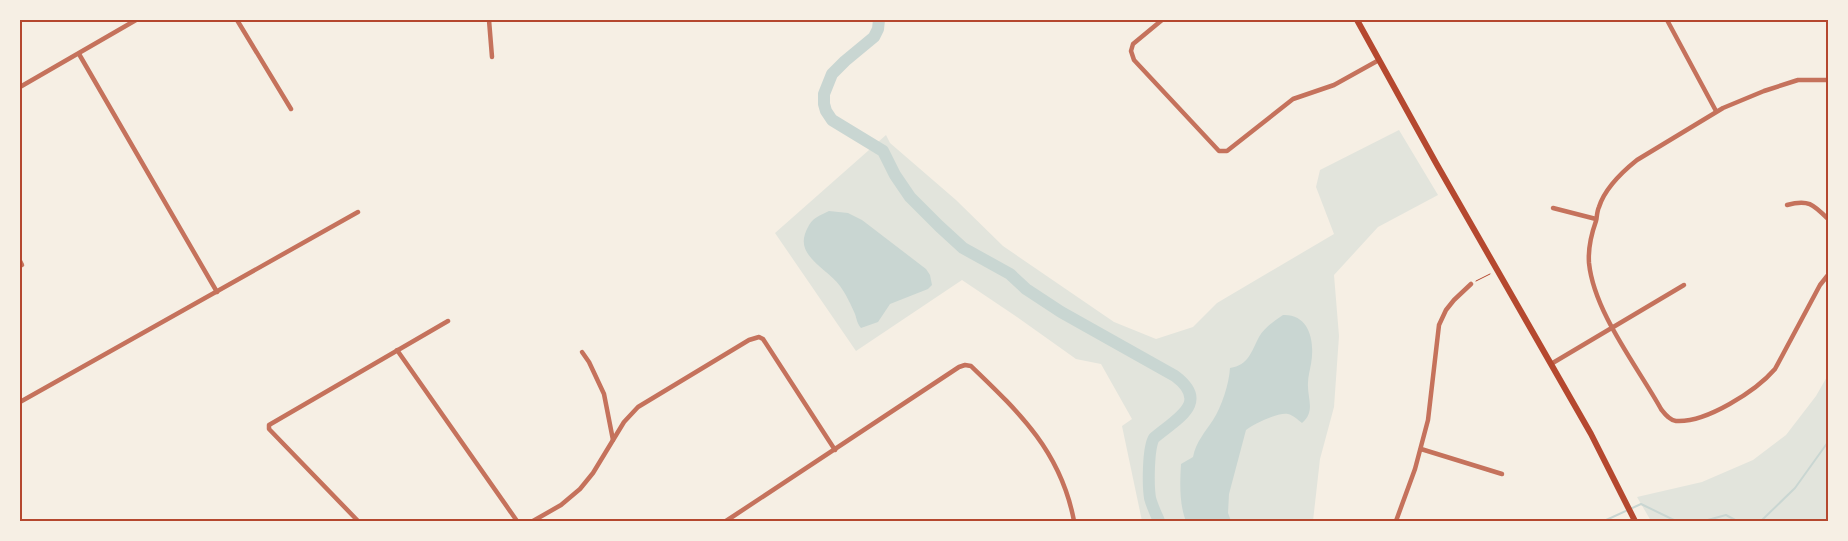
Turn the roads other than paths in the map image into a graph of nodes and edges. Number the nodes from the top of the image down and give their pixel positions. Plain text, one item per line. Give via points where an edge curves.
1 (136, 20) edge
2 (237, 20) edge
3 (489, 20) edge
4 (1162, 20) edge
5 (1358, 20) edge
6 (1667, 20) edge
7 (79, 54) junction
8 (492, 57) dead end
9 (1379, 60) junction
10 (1828, 80) edge
11 (20, 87) edge
12 (291, 109) dead end
13 (1716, 111) junction
14 (1787, 205) dead end
15 (1553, 208) dead end
16 (358, 212) dead end
17 (1596, 219) junction
18 (1828, 219) edge
19 (1828, 275) edge
20 (1471, 284) road end
21 (1684, 285) dead end
22 (217, 292) junction
23 (448, 321) dead end
24 (1612, 328) junction
25 (398, 350) junction
26 (582, 352) dead end
27 (1551, 364) junction
28 (20, 402) edge
29 (612, 440) junction
30 (1421, 449) junction
31 (835, 450) junction
32 (1502, 474) dead end
33 (358, 521) edge
34 (517, 521) edge
35 (533, 521) edge
36 (726, 521) edge
37 (1074, 521) edge
38 (1396, 521) edge
39 (1635, 521) edge

1 - 7 street
2 - 12 street
3 - 8 street
4 - 9 street via 1132,44 1134,60 1220,151 1227,151 1293,99 1334,85
5 - 9 main road
6 - 13 street
7 - 11 street
7 - 22 street
9 - 27 main road
10 - 13 street via 1798,80
13 - 17 street via 1625,170 1604,197
14 - 18 street via 1806,202
15 - 17 street
16 - 22 street
17 - 24 street via 1589,262 1592,279
19 - 24 street via 1767,379 1743,396 1692,419 1676,421 1661,409
20 - 30 street via 1446,310 1439,325 1428,420
21 - 24 street
22 - 28 street
23 - 25 street
24 - 27 street
25 - 33 street via 269,425 269,429
25 - 34 street
26 - 29 street via 604,394
27 - 39 main road
29 - 31 street via 638,407 759,336
29 - 35 street via 580,489 561,505
30 - 32 street
30 - 38 street
31 - 36 street
31 - 37 street via 959,368 971,366 1027,422 1061,475

